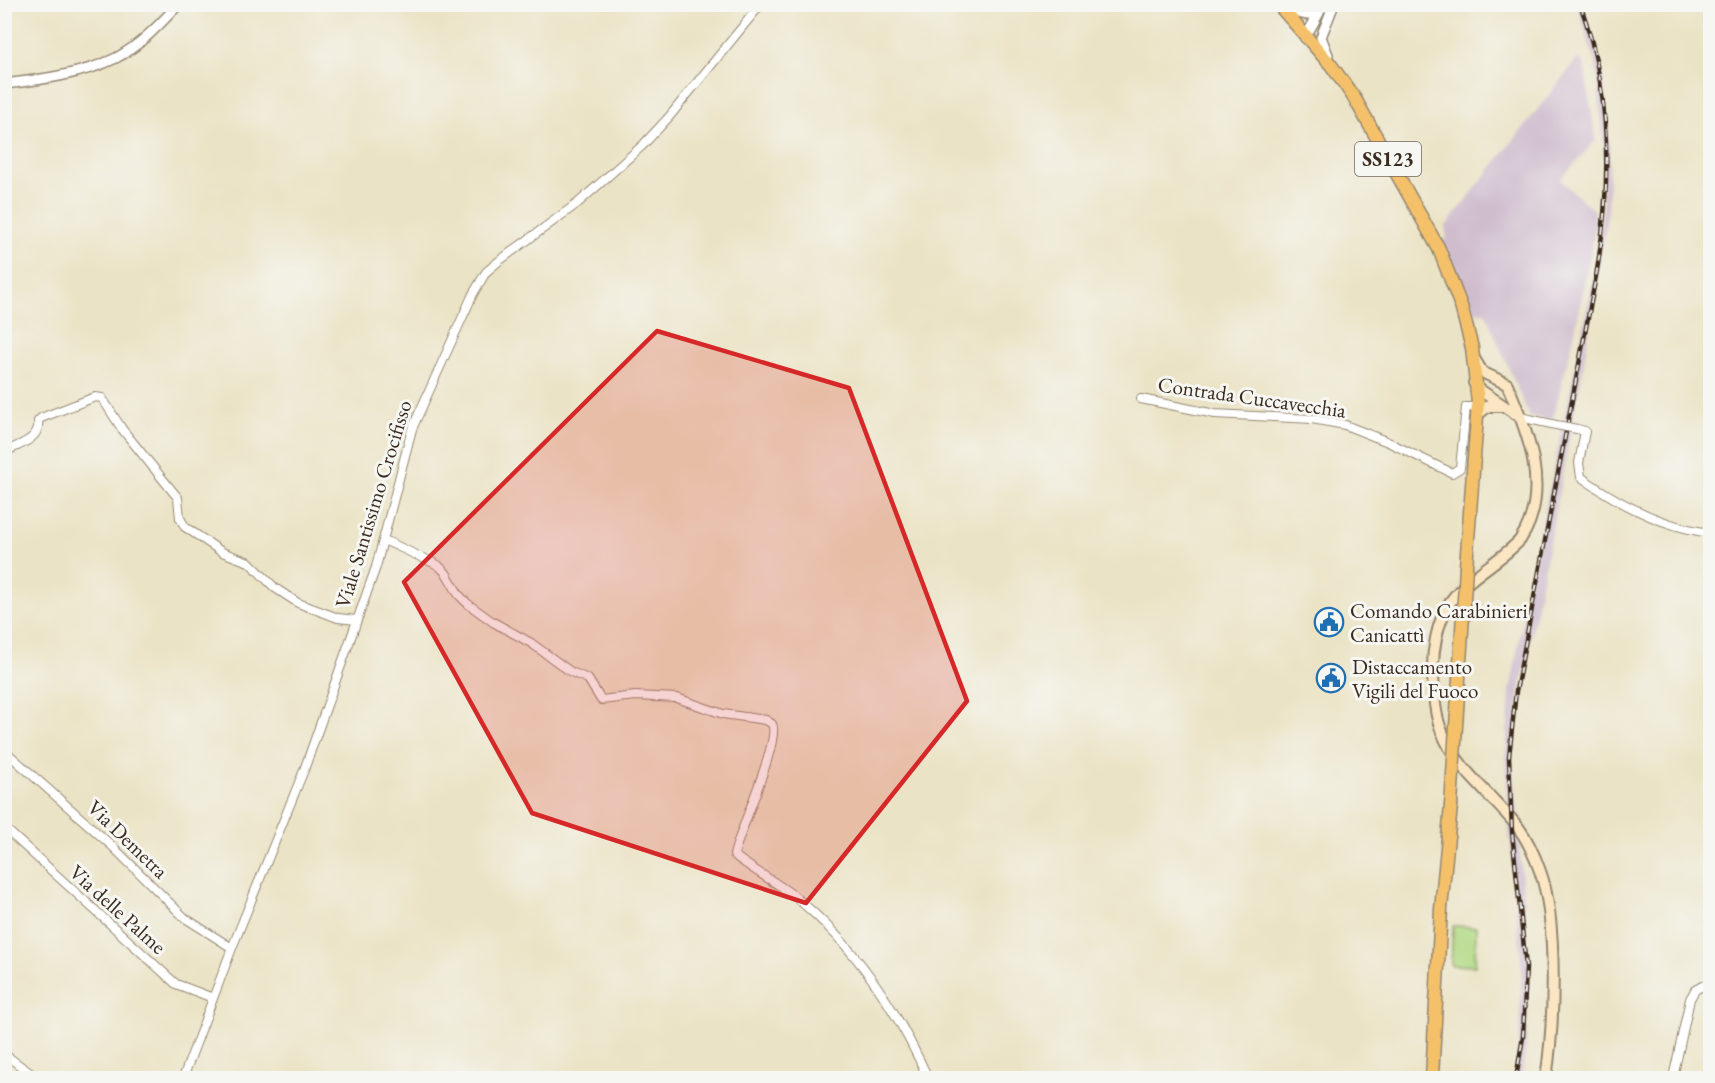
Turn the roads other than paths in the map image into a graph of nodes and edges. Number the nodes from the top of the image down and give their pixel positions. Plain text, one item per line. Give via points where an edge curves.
1 (179, 4) edge
2 (761, 4) edge
3 (1278, 4) edge
4 (1285, 4) edge
5 (1326, 4) edge
6 (1334, 4) edge
7 (1319, 13) junction
8 (1324, 25) junction
9 (1305, 38) junction
10 (4, 84) edge
11 (1355, 99) junction
12 (1454, 291) junction
13 (1462, 333) junction
14 (1472, 348) junction
15 (1495, 379) junction
16 (1508, 386) junction
17 (1477, 387) junction
18 (1141, 399) dead end
19 (1500, 404) junction
20 (1473, 411) junction
21 (1520, 417) junction
22 (4, 452) edge
23 (1710, 533) edge
24 (384, 540) junction
25 (356, 620) junction
26 (4, 750) edge
27 (8, 831) dead end
28 (232, 948) junction
29 (1710, 982) edge
30 (213, 998) junction
31 (4, 1054) edge
32 (37, 1078) edge
33 (183, 1078) edge
34 (928, 1078) edge
35 (1432, 1078) edge
36 (1546, 1078) edge
37 (1673, 1078) edge

1 - 10 street via 146,38 118,57 49,77
2 - 24 street, Viale Santissimo Crocifisso via 643,145 578,203 499,261 479,282 412,429
3 - 9 main road, SS123
4 - 7 street via 1308,17
5 - 7 street
6 - 8 street
7 - 9 street
8 - 9 street
8 - 11 street via 1323,49 1352,85
9 - 11 main road, SS123
11 - 12 main road, SS123 via 1419,210
12 - 13 main road
12 - 14 main road
13 - 17 main road
13 - 20 main road
14 - 15 main road via 1478,369
14 - 17 main road
15 - 16 main road
15 - 17 main road via 1480,382
16 - 19 main road
16 - 21 main road
17 - 19 main road
17 - 20 main road
18 - 20 street, Contrada Cuccavecchia via 1215,414 1312,419 1345,425 1452,473 1460,468 1463,457 1466,407
19 - 20 main road
19 - 21 main road
20 - 35 main road, bridge
21 - 23 street, bridge via 1585,431 1579,463 1581,477 1631,508
21 - 36 main road via 1536,482 1527,529 1509,552 1456,594 1443,615 1433,667 1441,729 1463,768 1519,828 1540,871 1548,899 1551,1010
22 - 25 street via 36,435 41,418 95,397 102,398 178,498 185,527 222,552 249,562 275,588 298,603 338,618
24 - 25 street, Viale Santissimo Crocifisso
24 - 34 street via 438,565 468,604 571,672 588,679 601,700 635,696 677,698 723,714 772,724 774,735 759,790 736,841 734,855 794,896 844,943 878,985
25 - 28 street, Viale Santissimo Crocifisso via 304,770
26 - 28 street, Via Demetra via 111,845 185,918
27 - 30 street, Via delle Palme via 176,984
28 - 30 street, Viale Santissimo Crocifisso
29 - 37 street via 1695,990 1690,999
30 - 33 street, Viale Santissimo Crocifisso
31 - 32 street

